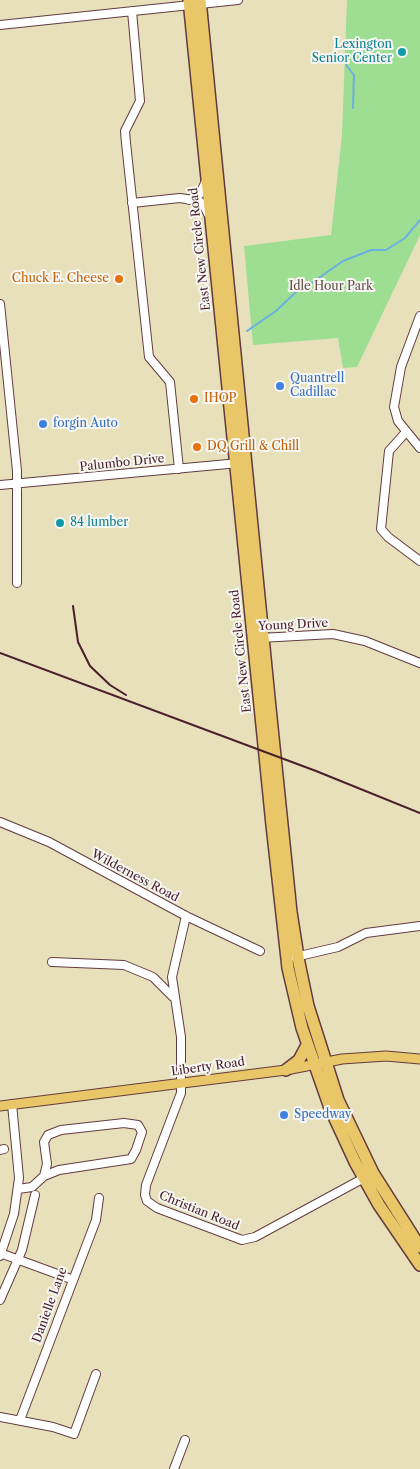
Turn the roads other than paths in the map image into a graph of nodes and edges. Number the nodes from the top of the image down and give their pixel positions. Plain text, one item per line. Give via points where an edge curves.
1 (238, 0) edge
2 (195, 3) edge
3 (132, 11) junction
4 (0, 24) edge
5 (207, 178) junction
6 (189, 200) junction
7 (132, 203) junction
8 (212, 220) junction
9 (0, 304) edge
10 (420, 316) edge
11 (418, 327) edge
12 (2, 344) edge
13 (406, 432) junction
14 (420, 448) edge
15 (241, 462) junction
16 (179, 469) junction
17 (17, 484) junction
18 (0, 486) edge
19 (420, 561) edge
20 (16, 583) dead end
21 (258, 638) junction
22 (420, 663) edge
23 (0, 822) edge
24 (186, 916) junction
25 (420, 926) edge
26 (260, 951) dead end
27 (293, 957) junction
28 (52, 962) dead end
29 (174, 999) junction
30 (307, 1045) junction
31 (420, 1059) edge
32 (319, 1064) junction
33 (286, 1070) junction
34 (180, 1084) junction
35 (12, 1104) junction
36 (0, 1106) edge
37 (44, 1176) junction
38 (368, 1179) junction
39 (18, 1189) junction
40 (35, 1195) dead end
41 (99, 1198) dead end
42 (420, 1247) edge
43 (0, 1255) edge
44 (19, 1260) junction
45 (420, 1265) edge
46 (71, 1279) junction
47 (0, 1300) edge
48 (96, 1374) dead end
49 (0, 1417) edge
50 (20, 1420) junction
51 (184, 1440) dead end
52 (174, 1469) edge

1 - 2 street
2 - 3 street
2 - 5 highway, East New Circle Road
2 - 15 highway, East New Circle Road
3 - 4 street
3 - 7 street via 140,101 125,131
5 - 6 street via 200,194
5 - 8 highway, East New Circle Road
6 - 7 street
6 - 8 street via 203,204
7 - 16 street via 149,357 170,382
8 - 15 highway, East New Circle Road
9 - 12 street
10 - 11 street
11 - 13 street via 400,367 394,400 396,416
12 - 17 street
13 - 14 street
13 - 19 street via 389,451 381,528
15 - 16 street, Palumbo Drive
15 - 21 highway, East New Circle Road
16 - 17 street, Palumbo Drive
17 - 18 street, Palumbo Drive
17 - 20 street
21 - 22 street, Young Drive via 321,634 354,638
21 - 27 highway, East New Circle Road via 291,912
23 - 24 street, Wilderness Road via 49,842
24 - 26 street
24 - 29 street, Wilderness Road via 172,977
25 - 27 street via 366,933 338,947
27 - 30 highway, East New Circle Road via 296,1005
27 - 32 highway, East New Circle Road via 308,1006
28 - 29 street via 124,964 152,977
29 - 34 street, Wilderness Road via 181,1037
30 - 32 highway, East New Circle Road
30 - 33 highway via 299,1060
31 - 32 main road, Liberty Road via 371,1056
32 - 33 main road, Liberty Road
32 - 38 highway, East New Circle Road via 345,1116
33 - 34 main road, Liberty Road
34 - 35 main road, Liberty Road
34 - 38 street, Christian Road via 181,1093 145,1189 146,1198 152,1206 232,1237 248,1240
35 - 36 main road, Liberty Road
35 - 39 street via 19,1156
37 - 37 street via 59,1170 127,1161 136,1150 140,1128 133,1123 124,1123 53,1133 44,1142 47,1164
37 - 39 street via 32,1187
38 - 42 highway, East New Circle Road
38 - 45 highway, East New Circle Road
39 - 43 street via 14,1214
40 - 44 street
41 - 46 street, Danielle Lane via 96,1220
43 - 44 street
44 - 46 street
44 - 47 street
46 - 50 street, Danielle Lane
48 - 50 street via 74,1434
49 - 50 street
51 - 52 street

